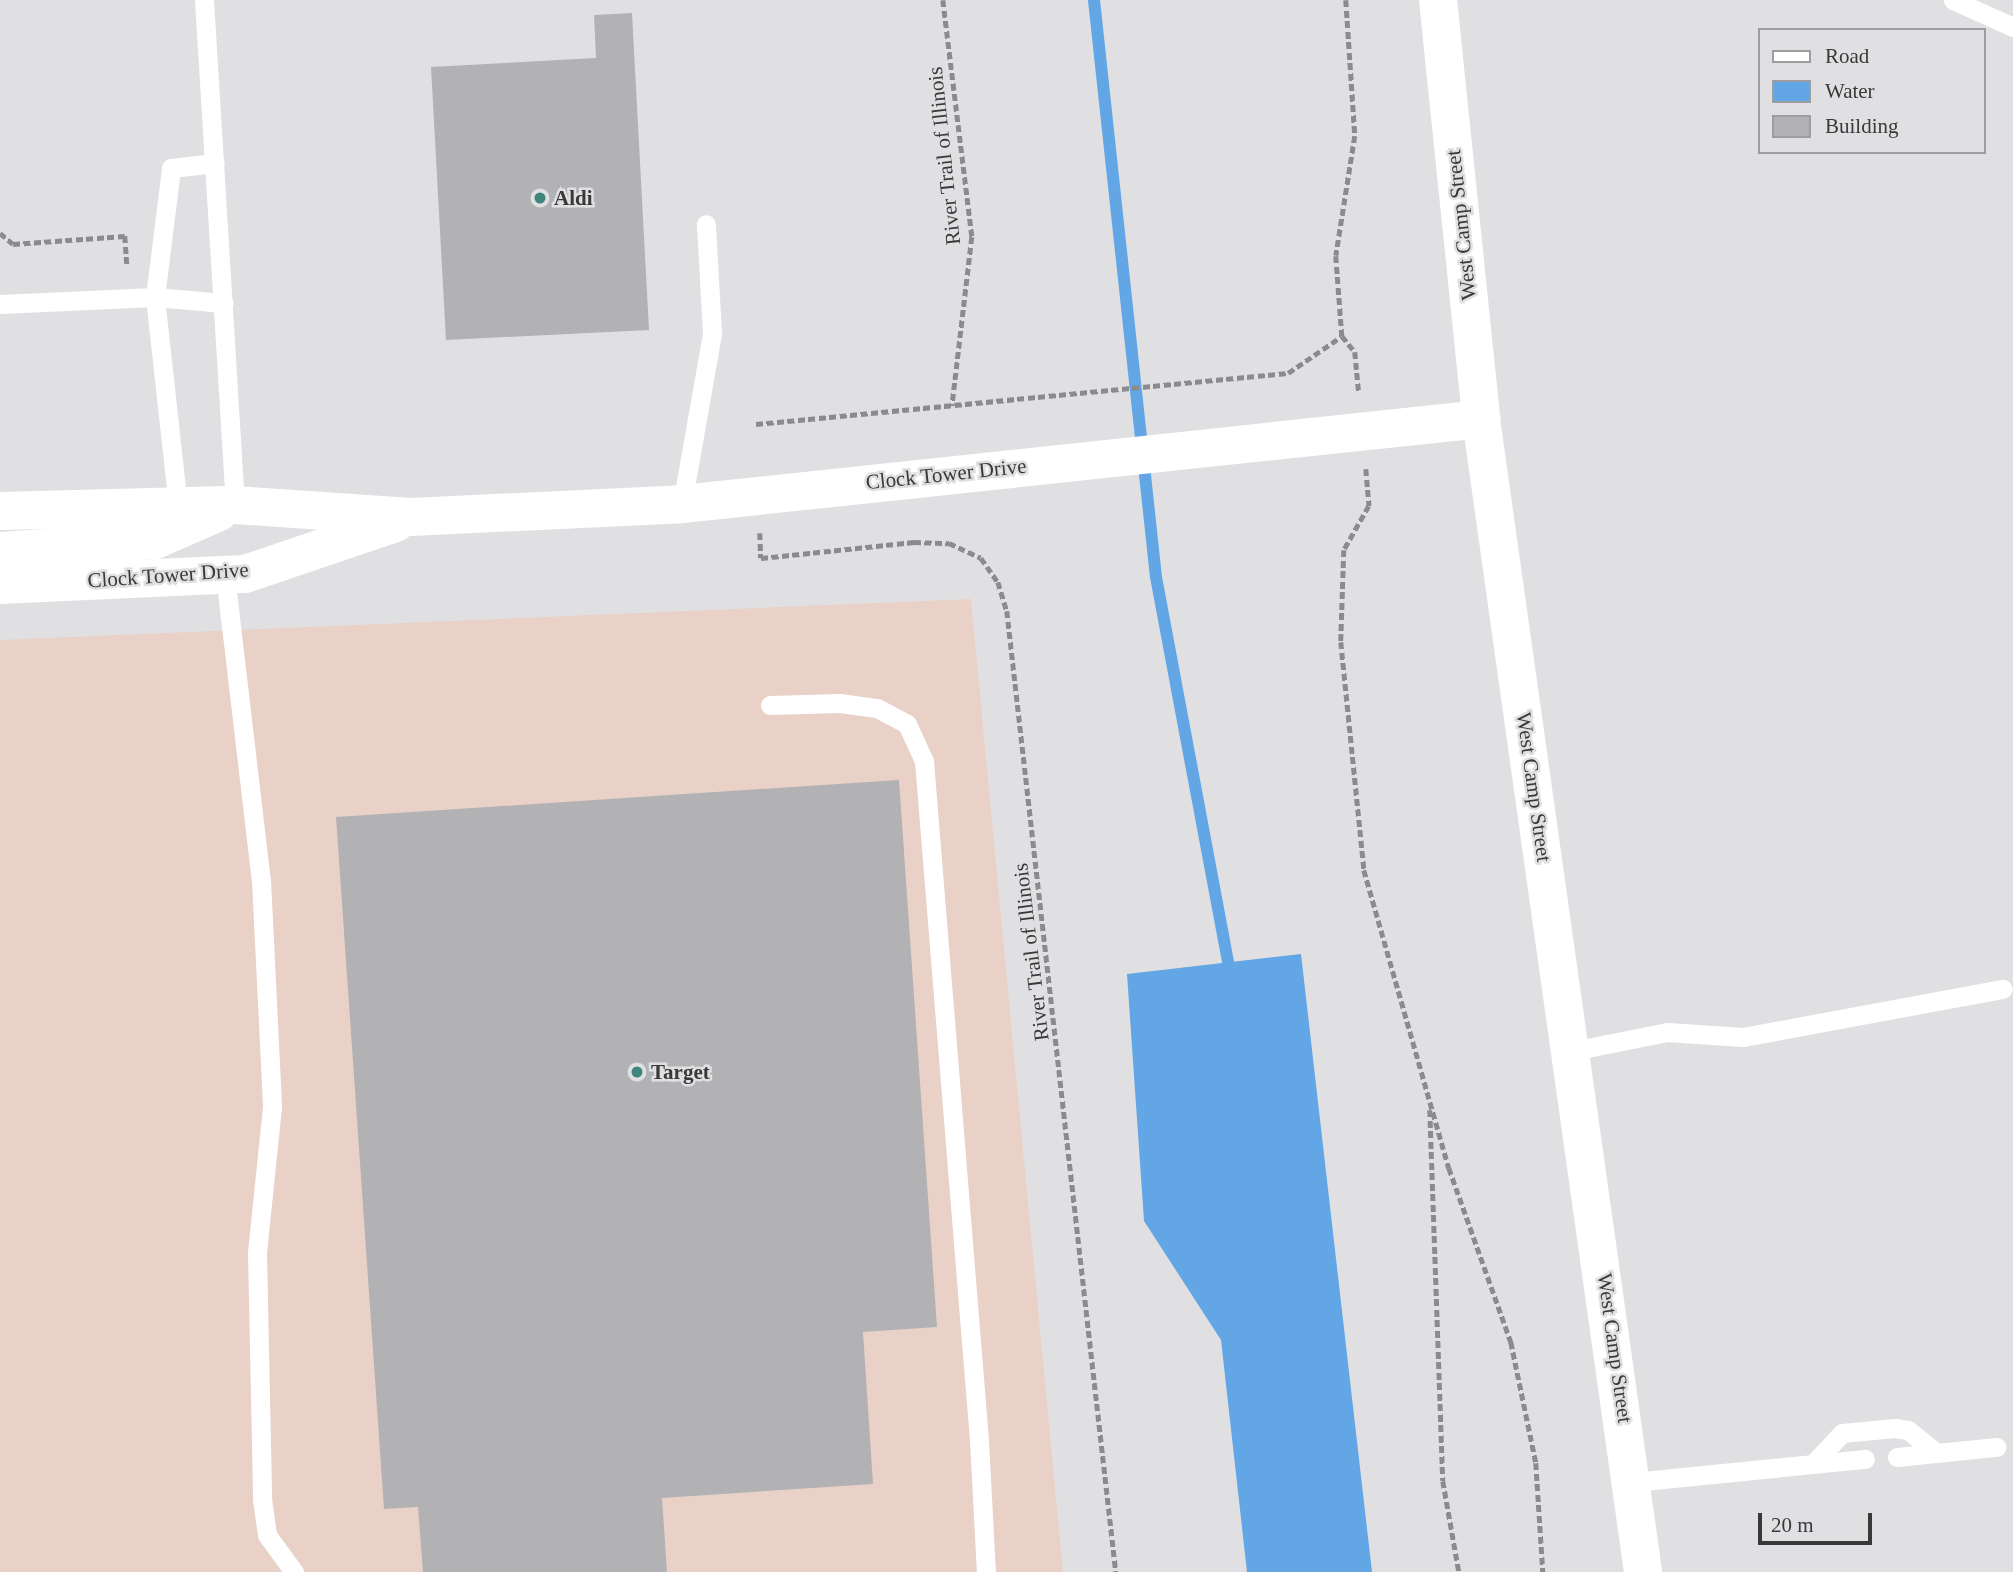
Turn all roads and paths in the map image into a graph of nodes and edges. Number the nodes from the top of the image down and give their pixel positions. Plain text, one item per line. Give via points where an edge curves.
1 (204, 0) edge
2 (943, 0) edge
3 (1346, 0) edge
4 (1438, 0) edge
5 (1953, 0) edge
6 (2013, 27) edge
7 (215, 163) junction
8 (706, 224) dead end
9 (0, 233) edge
10 (128, 269) dead end
11 (155, 297) junction
12 (224, 303) junction
13 (0, 304) edge
14 (1342, 336) junction
15 (1354, 352) dead end
16 (953, 406) junction
17 (1481, 419) junction
18 (756, 424) dead end
19 (682, 504) junction
20 (235, 505) junction
21 (178, 506) junction
22 (1369, 506) dead end
23 (0, 511) edge
24 (411, 517) junction
25 (0, 551) edge
26 (761, 558) dead end
27 (225, 575) junction
28 (0, 585) edge
29 (770, 705) dead end
30 (2003, 989) dead end
31 (1572, 1051) junction
32 (1430, 1102) junction
33 (1996, 1447) dead end
34 (1936, 1452) junction
35 (1897, 1457) dead end
36 (1865, 1459) dead end
37 (1813, 1464) junction
38 (1633, 1482) junction
39 (294, 1572) edge
40 (986, 1572) edge
41 (1116, 1572) edge
42 (1459, 1572) edge
43 (1543, 1572) edge
44 (1643, 1572) edge

1 - 7 lane
2 - 16 path, River Trail of Illinois via 972,237
3 - 14 path via 1355,136 1336,256
4 - 17 main road, West Camp Street
5 - 6 lane
7 - 11 lane via 171,168
7 - 12 lane
8 - 19 lane via 712,332
9 - 10 path via 13,244 125,236
11 - 12 lane
11 - 13 lane
11 - 21 lane
12 - 20 lane
14 - 15 path
14 - 16 path via 1288,373
16 - 18 path
17 - 19 main road, Clock Tower Drive
17 - 31 main road, West Camp Street
19 - 24 main road, Clock Tower Drive
20 - 21 main road, Clock Tower Drive
20 - 24 main road, Clock Tower Drive
20 - 25 main road via 155,540
21 - 23 main road, Clock Tower Drive
22 - 32 path via 1344,550 1341,642 1364,870
24 - 27 main road, Clock Tower Drive via 245,574
26 - 41 path, River Trail of Illinois via 940,542 966,548 981,558 998,582 1007,611
27 - 28 main road, Clock Tower Drive
27 - 39 lane via 261,880 272,1107 257,1253 262,1499 267,1535
29 - 40 lane via 877,708 907,724 924,761
30 - 31 lane via 1743,1037 1667,1032
31 - 38 main road, West Camp Street
32 - 42 path via 1443,1481
32 - 43 path via 1511,1342 1536,1463
33 - 34 lane
34 - 35 lane
34 - 37 lane via 1908,1430 1895,1427 1842,1433
36 - 37 lane
37 - 38 lane
38 - 44 main road, West Camp Street

